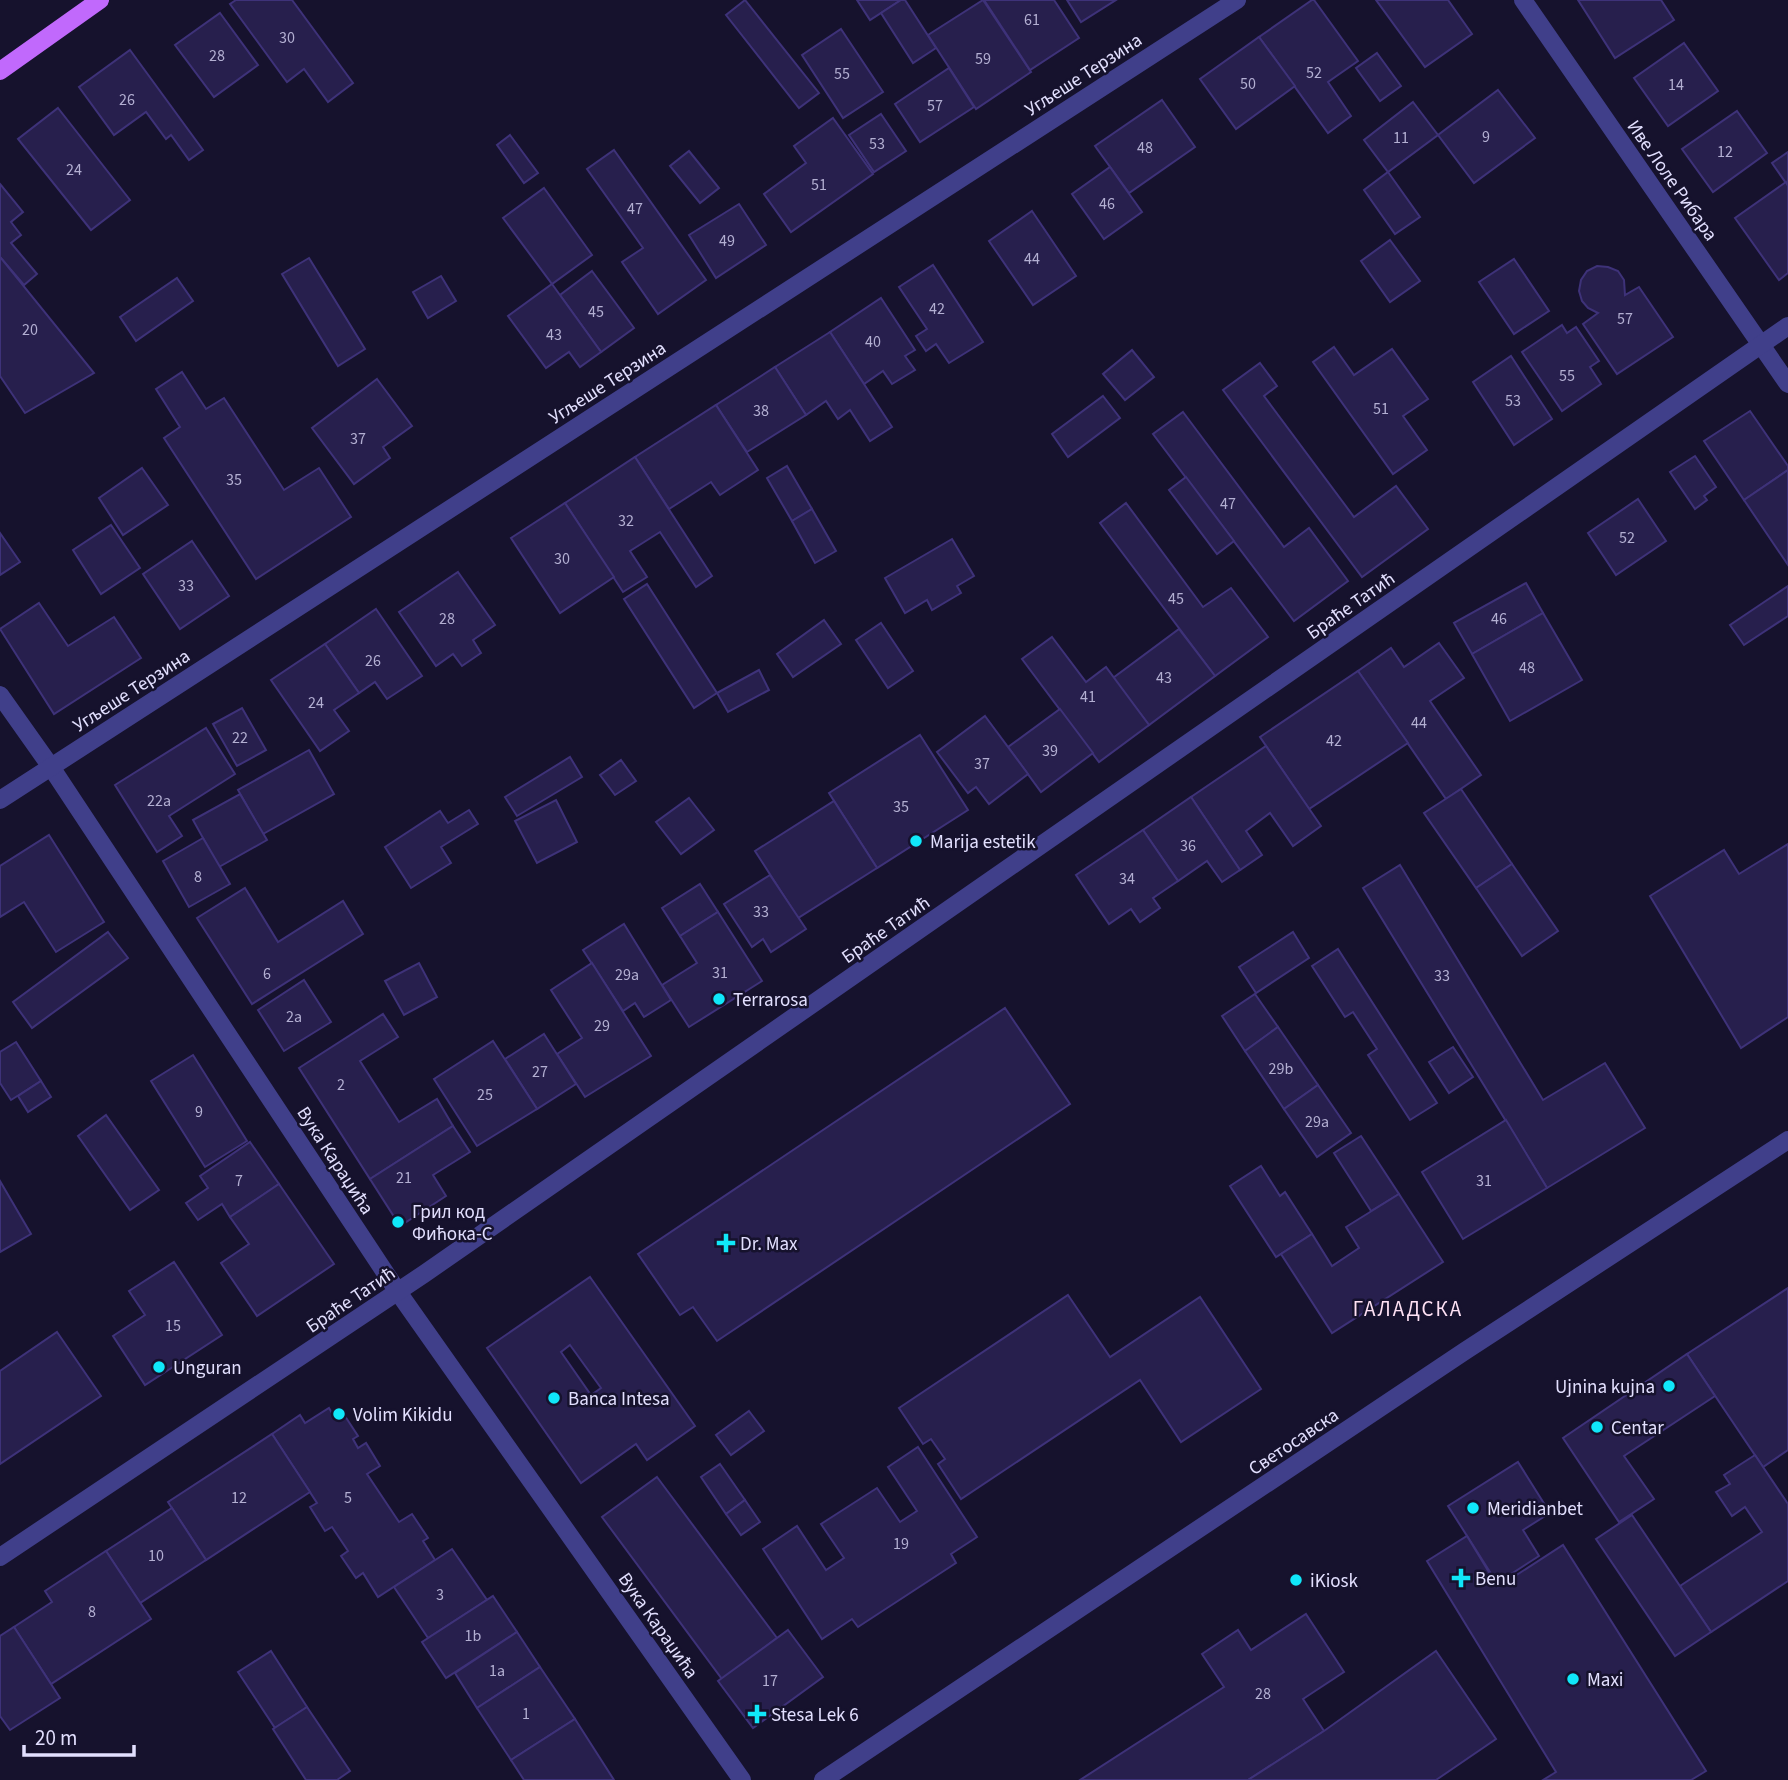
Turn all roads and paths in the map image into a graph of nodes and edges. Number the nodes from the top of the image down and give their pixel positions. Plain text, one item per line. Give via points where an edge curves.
1 (100, 0) edge
2 (1237, 0) edge
3 (1523, 0) edge
4 (0, 71) edge
5 (1788, 326) edge
6 (1760, 345) junction
7 (1788, 384) edge
8 (0, 695) edge
9 (51, 766) junction
10 (0, 800) edge
11 (1788, 1140) edge
12 (398, 1292) junction
13 (0, 1557) edge
14 (742, 1780) edge
15 (824, 1780) edge

1 - 4 main road
2 - 9 street, Угљеше Терзина
3 - 6 street, Иве Лоле Рибара
5 - 6 street, Браће Татић
6 - 7 street, Иве Лоле Рибара
6 - 12 street, Браће Татић
8 - 9 street, Вука Караџића
9 - 10 street, Угљеше Терзина
9 - 12 street, Вука Караџића
11 - 15 street, Светосавска
12 - 13 street, Браће Татић
12 - 14 street, Вука Караџића

